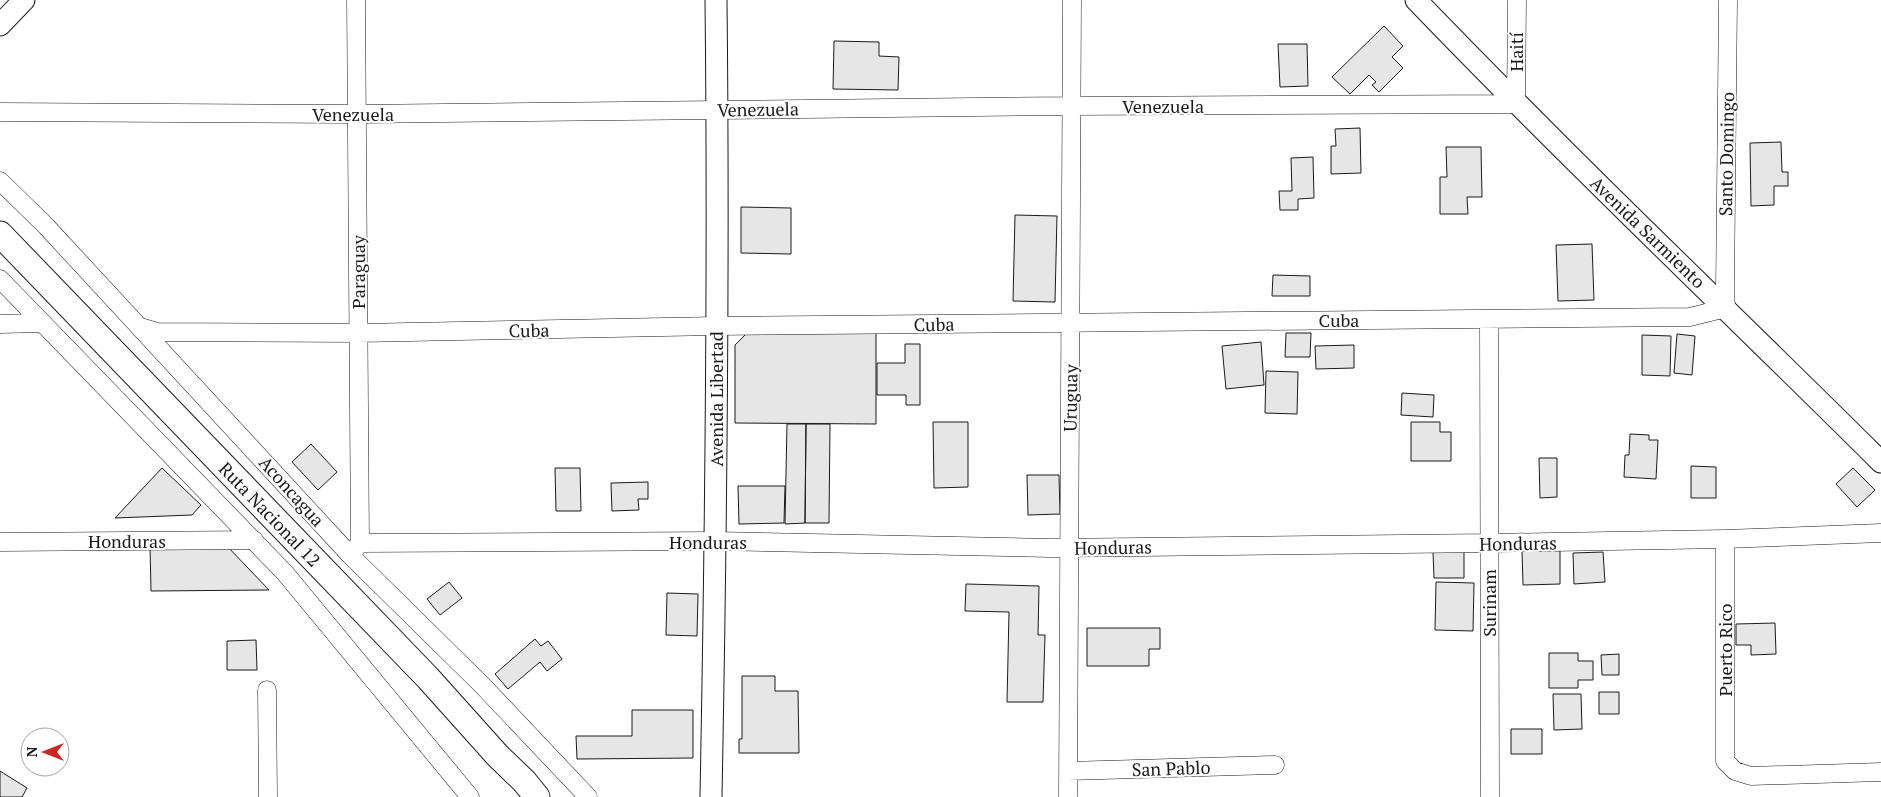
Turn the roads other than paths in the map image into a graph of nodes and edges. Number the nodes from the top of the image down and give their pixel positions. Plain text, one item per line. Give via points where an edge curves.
1 (24, 0) edge
2 (356, 0) edge
3 (716, 0) edge
4 (1072, 0) edge
5 (1416, 0) edge
6 (1516, 0) edge
7 (1728, 0) edge
8 (0, 24) edge
9 (1516, 104) junction
10 (1070, 106) junction
11 (717, 109) junction
12 (0, 112) edge
13 (357, 114) junction
14 (0, 181) edge
15 (0, 234) edge
16 (0, 279) edge
17 (1726, 308) junction
18 (1489, 319) junction
19 (1071, 322) junction
20 (0, 324) edge
21 (42, 324) junction
22 (716, 326) junction
23 (141, 327) junction
24 (358, 333) junction
25 (1881, 462) edge
26 (1881, 533) edge
27 (1725, 539) junction
28 (254, 540) junction
29 (716, 541) junction
30 (0, 542) edge
31 (1489, 544) junction
32 (1068, 548) junction
33 (355, 549) junction
34 (267, 690) dead end
35 (1275, 765) dead end
36 (1068, 771) junction
37 (1881, 772) edge
38 (529, 792) edge
39 (268, 797) edge
40 (470, 797) edge
41 (588, 797) edge
42 (711, 797) edge
43 (1068, 797) edge
44 (1490, 797) edge

1 - 8 main road
2 - 13 street, Paraguay
3 - 11 main road, Avenida Libertad
4 - 10 street, Uruguay
5 - 9 main road, Avenida Sarmiento
6 - 9 street, Haití
7 - 17 street, Santo Domingo
9 - 10 street, Venezuela
9 - 17 main road, Avenida Sarmiento
10 - 11 street, Venezuela
10 - 19 street, Uruguay
11 - 13 street, Venezuela
11 - 22 main road, Avenida Libertad
12 - 13 street, Venezuela
13 - 24 street, Paraguay
14 - 23 street, Aconcagua
15 - 38 highway, Ruta Nacional 12 via 428,678
16 - 21 street
17 - 18 street, Cuba via 1690,317
17 - 25 main road, Avenida Sarmiento
18 - 19 street, Cuba
18 - 31 street, Surinam
19 - 22 street, Cuba
19 - 32 street, Uruguay
20 - 21 street
21 - 28 street
22 - 24 street, Cuba
22 - 29 main road, Avenida Libertad
23 - 24 street, Cuba via 157,332
23 - 33 street, Aconcagua
24 - 33 street, Paraguay
26 - 27 street, Honduras
27 - 31 street, Honduras
27 - 37 street, Puerto Rico via 1725,761 1735,771 1751,776
28 - 30 street, Honduras
28 - 40 street
29 - 32 street, Honduras
29 - 33 street, Honduras
29 - 42 main road, Avenida Libertad
31 - 32 street, Honduras
31 - 44 street, Surinam
32 - 36 street, Uruguay
33 - 41 street, Aconcagua
34 - 39 street
35 - 36 street, San Pablo
36 - 43 street, Uruguay

